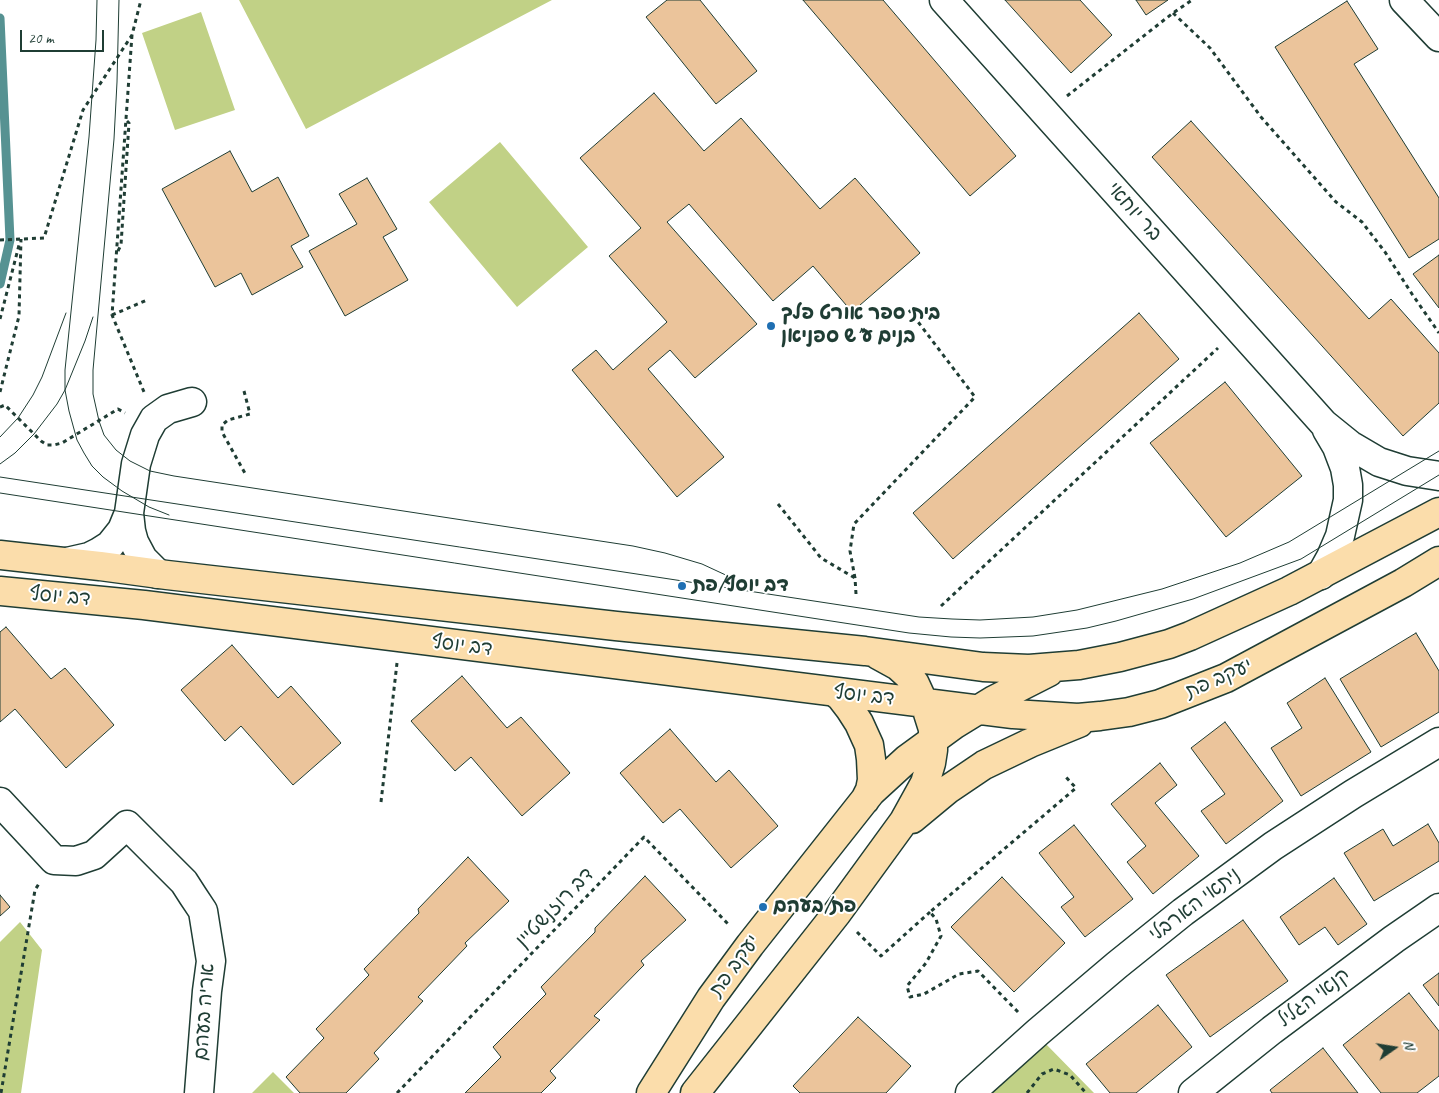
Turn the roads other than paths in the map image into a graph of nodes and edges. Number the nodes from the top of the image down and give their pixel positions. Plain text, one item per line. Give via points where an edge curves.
1 (944, 0) edge
2 (1404, 0) edge
3 (1439, 37) edge
4 (192, 402) dead end
5 (1324, 424) junction
6 (1439, 476) edge
7 (1439, 512) edge
8 (129, 513) junction
9 (0, 555) edge
10 (1439, 561) edge
11 (67, 562) junction
12 (158, 574) junction
13 (1321, 575) junction
14 (0, 591) edge
15 (865, 652) junction
16 (1064, 666) junction
17 (834, 692) junction
18 (924, 702) junction
19 (977, 710) junction
20 (1100, 716) junction
21 (933, 740) junction
22 (1439, 742) edge
23 (863, 801) junction
24 (0, 802) edge
25 (894, 835) junction
26 (1439, 908) edge
27 (199, 1093) edge
28 (651, 1093) edge
29 (695, 1093) edge
30 (970, 1093) edge
31 (1193, 1093) edge

1 - 5 street, בר יוחאי
2 - 3 street
4 - 8 street via 168,408 149,426 136,464
5 - 6 street, בר יוחאי via 1379,462
5 - 13 street, בר יוחאי via 1343,463 1348,492 1340,536
7 - 13 main road, יעקב פת
8 - 11 street via 122,530 110,545 89,557
8 - 12 street via 138,550
9 - 11 main road, דב יוסף
10 - 20 main road, יעקב פת via 1226,678 1160,704
11 - 12 main road, דב יוסף
12 - 15 main road, דב יוסף
13 - 16 main road, יעקב פת via 1169,644 1120,657
14 - 17 main road, דב יוסף via 144,605
15 - 16 main road, יעקב פת via 1006,669
15 - 18 main road via 884,658 902,670 915,684
16 - 19 main road, יעקב פת
17 - 18 main road, דב יוסף
17 - 23 main road via 859,723 868,745 872,784
18 - 19 main road, יעקב פת
18 - 21 main road via 932,724
19 - 20 main road, יעקב פת via 1045,717
19 - 21 main road, יעקב פת
20 - 25 main road via 1030,742 977,770 931,802
21 - 23 main road, יעקב פת via 892,772
21 - 25 main road via 925,783
22 - 30 street, ניתאי הארבלי via 1273,846 1183,912
23 - 28 main road, יעקב פת via 711,998
24 - 27 street, אריה בעהם via 54,860 76,861 94,855 127,826 184,882 203,911 211,961
25 - 29 main road via 838,913
26 - 31 street, קנאי הגליל via 1272,1030

